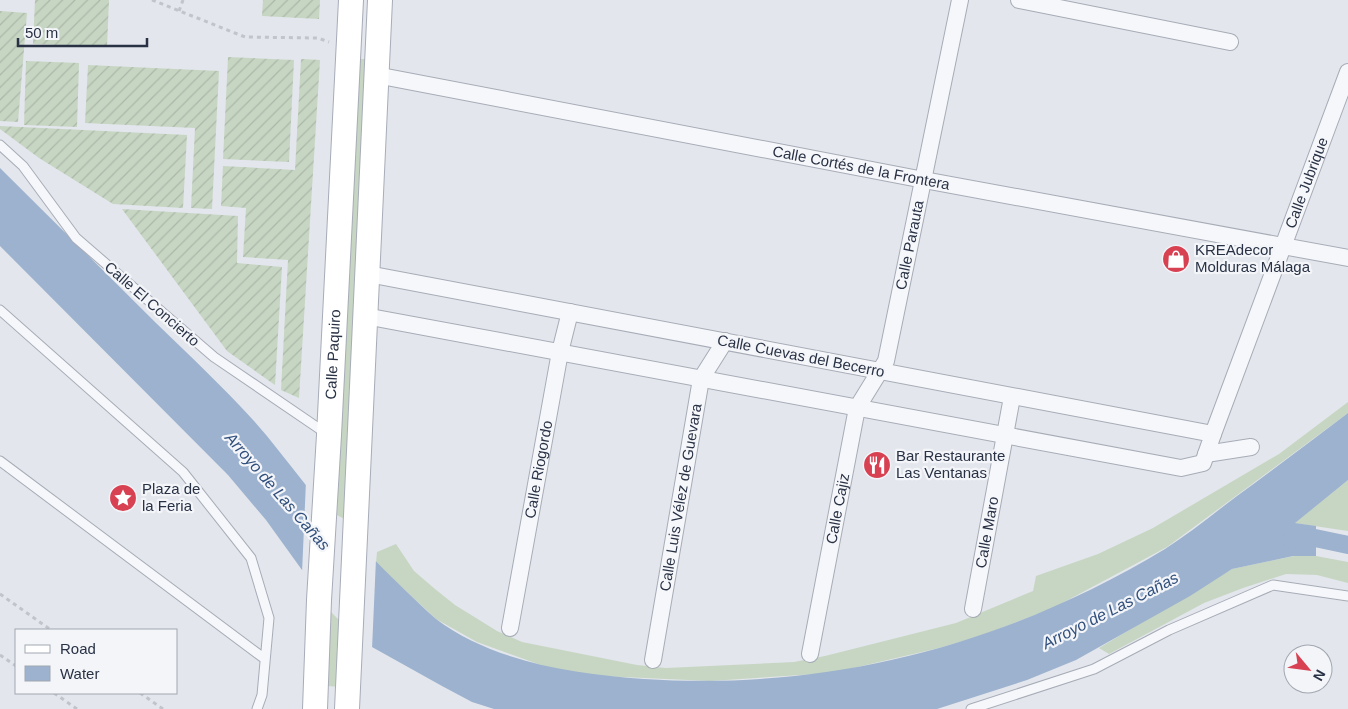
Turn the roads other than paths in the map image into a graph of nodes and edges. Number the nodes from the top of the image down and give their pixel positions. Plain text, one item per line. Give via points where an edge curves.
1 (350, 0) edge
2 (380, 0) edge
3 (960, 0) edge
4 (1019, 0) edge
5 (1230, 42) dead end
6 (1348, 72) edge
7 (376, 75) junction
8 (0, 145) edge
9 (924, 180) junction
10 (1284, 247) junction
11 (1348, 258) edge
12 (368, 274) junction
13 (0, 310) edge
14 (570, 312) junction
15 (366, 316) junction
16 (725, 341) junction
17 (560, 352) junction
18 (880, 371) junction
19 (701, 379) junction
20 (1012, 397) junction
21 (857, 408) junction
22 (1213, 434) junction
23 (329, 435) junction
24 (1004, 435) junction
25 (1251, 447) dead end
26 (1206, 454) junction
27 (0, 461) edge
28 (1348, 596) edge
29 (973, 610) dead end
30 (510, 628) dead end
31 (810, 654) dead end
32 (265, 659) junction
33 (653, 660) dead end
34 (257, 709) edge
35 (315, 709) edge
36 (347, 709) edge
37 (971, 709) edge

1 - 23 main road, Calle Paquiro
2 - 7 main road, Calle Paquiro
3 - 9 street, Calle Parauta
4 - 5 street
6 - 10 street, Calle Jubrique
7 - 9 street, Calle Cortés de la Frontera
7 - 12 main road, Calle Paquiro
8 - 23 lane, Calle El Concierto via 23,166 76,238 214,357
9 - 10 street, Calle Cortés de la Frontera
9 - 18 street, Calle Parauta via 886,361
10 - 11 street, Calle Cortés de la Frontera
10 - 22 street, Calle Jubrique
12 - 14 street, Calle Cuevas del Becerro
12 - 15 main road, Calle Paquiro
13 - 32 lane via 183,472 251,558 268,618
14 - 16 street, Calle Cuevas del Becerro
14 - 17 street, Calle Riogordo
15 - 17 street
15 - 36 main road, Calle Paquiro
16 - 18 street, Calle Cuevas del Becerro
16 - 19 street, Calle Luis Vélez de Guevara
17 - 19 street
17 - 30 street, Calle Riogordo
18 - 20 street, Calle Cuevas del Becerro
18 - 21 street, Calle Cajiz
19 - 21 street
19 - 33 street, Calle Luis Vélez de Guevara
20 - 22 street, Calle Cuevas del Becerro
20 - 24 street, Calle Maro
21 - 24 street
21 - 31 street, Calle Cajiz
22 - 26 street
23 - 35 main road, Calle Paquiro
24 - 26 street via 1181,468 1203,463
24 - 29 street, Calle Maro
25 - 26 street
27 - 32 lane
28 - 37 lane via 1273,585 1169,630 1094,669
32 - 34 lane via 262,695

